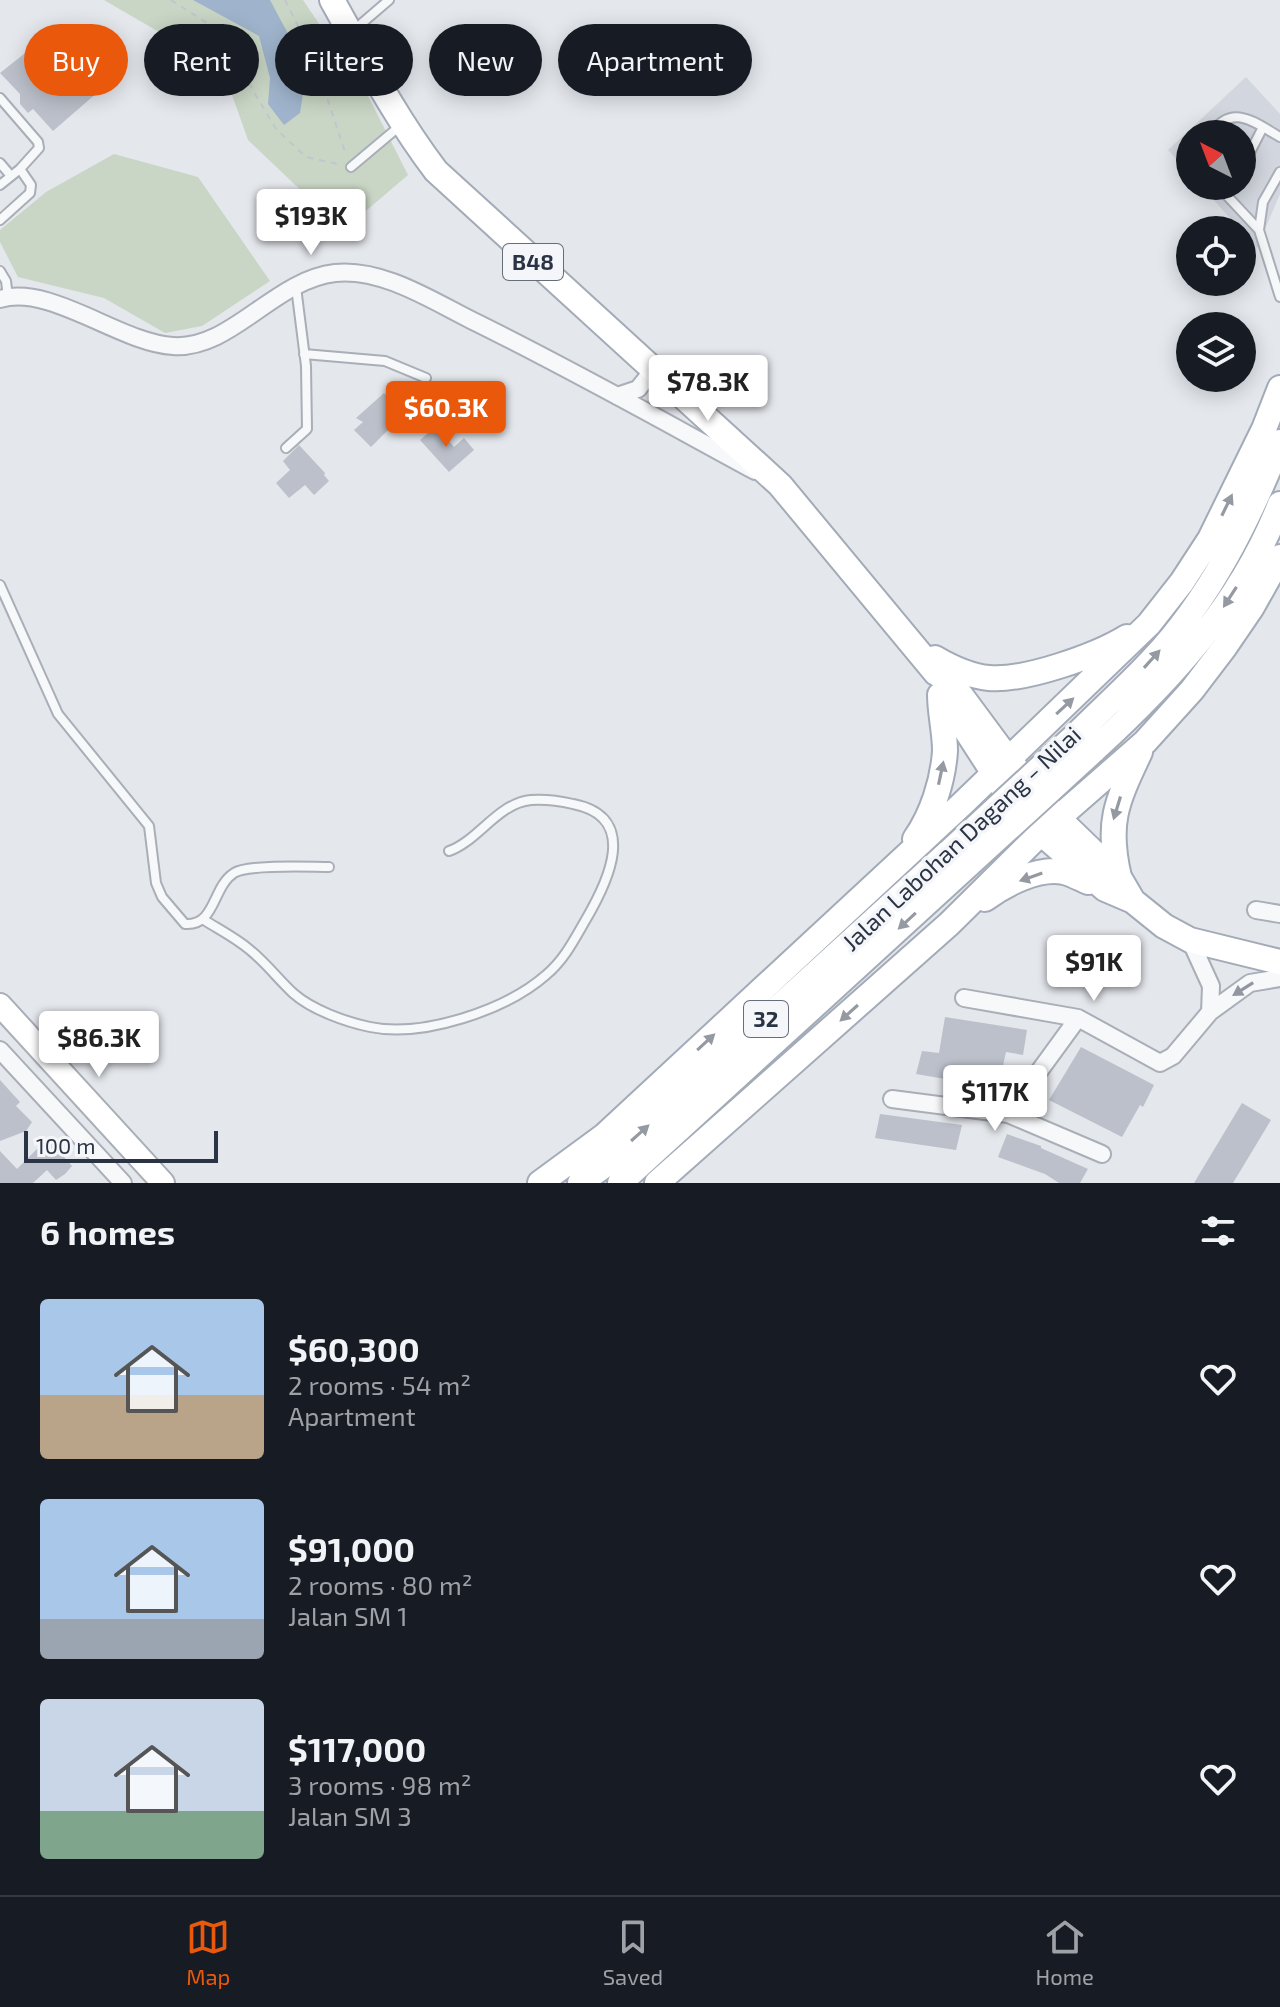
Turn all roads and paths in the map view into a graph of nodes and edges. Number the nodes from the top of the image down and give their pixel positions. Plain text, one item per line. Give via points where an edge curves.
1 (171, 0) edge
2 (285, 0) edge
3 (332, 0) edge
4 (389, 0) edge
5 (345, 24) edge
6 (361, 24) edge
7 (384, 96) edge
8 (0, 98) edge
9 (1225, 120) edge
10 (1249, 120) edge
11 (1256, 124) edge
12 (402, 125) junction
13 (1263, 127) junction
14 (1280, 137) edge
15 (1256, 141) edge
16 (0, 163) edge
17 (351, 167) junction
18 (20, 169) junction
19 (1280, 172) edge
20 (11, 176) junction
21 (0, 185) edge
22 (1231, 200) edge
23 (0, 220) edge
24 (1259, 230) junction
25 (0, 271) edge
26 (295, 285) junction
27 (1280, 297) edge
28 (4, 298) edge
29 (304, 354) junction
30 (653, 370) junction
31 (426, 378) dead end
32 (1280, 388) edge
33 (617, 396) junction
34 (1280, 442) edge
35 (286, 448) dead end
36 (780, 485) junction
37 (1280, 504) edge
38 (1280, 557) edge
39 (0, 585) edge
40 (1149, 624) junction
41 (916, 647) junction
42 (938, 682) junction
43 (1039, 730) junction
44 (1145, 742) junction
45 (1085, 743) junction
46 (1000, 766) junction
47 (1090, 790) junction
48 (960, 806) junction
49 (1049, 825) junction
50 (449, 851) dead end
51 (957, 860) junction
52 (1013, 861) junction
53 (893, 866) junction
54 (329, 867) dead end
55 (1112, 883) junction
56 (1256, 910) dead end
57 (1280, 914) edge
58 (204, 920) junction
59 (949, 924) junction
60 (1190, 940) junction
61 (1280, 962) edge
62 (1280, 978) edge
63 (964, 998) dead end
64 (0, 1005) edge
65 (1210, 1012) junction
66 (1078, 1018) junction
67 (0, 1050) edge
68 (892, 1099) dead end
69 (1008, 1114) junction
70 (1102, 1154) dead end
71 (123, 1183) edge
72 (163, 1183) edge
73 (540, 1183) edge
74 (580, 1183) edge
75 (620, 1183) edge
76 (657, 1183) edge

1 - 17 path via 235,41 252,89 276,129 306,157
2 - 17 path via 314,58
3 - 5 main road, B48
4 - 6 lane
7 - 12 main road, B48
8 - 18 lane via 38,142 39,148
9 - 10 lane
11 - 13 lane
12 - 17 lane
12 - 30 main road, B48 via 436,171
13 - 14 lane
13 - 15 lane
16 - 20 lane
18 - 20 lane
18 - 23 lane via 31,189
19 - 24 lane via 1263,202
20 - 21 lane
22 - 24 lane
24 - 27 lane
25 - 28 lane via 6,281
26 - 28 street via 198,345 142,340 52,303
26 - 29 lane
26 - 33 street via 341,273 379,278
29 - 31 lane via 385,361
29 - 35 lane via 307,429
30 - 33 street via 638,389
30 - 36 main road, B48
40 -> 32 main road via 1210,539
33 - 36 street
45 -> 34 main road, Jalan Labohan Dagang ‒ Nilai / 32 via 1222,566
36 - 41 main road, B48
37 -> 45 main road, Jalan Labohan Dagang ‒ Nilai / 32 via 1232,595 1193,651 1148,701
38 - 44 main road via 1224,648
39 - 58 lane via 58,714 149,826 162,897 185,924
40 - 41 main road via 1098,652 991,678 952,668
43 -> 40 main road
41 - 42 main road, B48
42 - 46 main road, B48 via 951,682
53 -> 42 main road via 917,836 942,773 945,748
43 - 46 main road
43 - 47 main road via 1033,761 1044,778 1060,788
44 - 47 main road
44 -> 55 main road via 1113,818
45 - 51 main road, Jalan Labohan Dagang ‒ Nilai / 32, bridge
46 - 48 main road
46 - 49 main road, B48
47 - 49 main road
48 - 52 main road via 982,799 1000,805 1015,821 1019,839
48 - 53 main road
49 - 52 main road
49 - 55 main road, B48
50 - 58 lane via 528,800 596,810 615,845 593,908 565,956 546,975 519,994 425,1028 370,1027 308,1003 249,949
74 -> 51 main road, Jalan Labohan Dagang ‒ Nilai / 32
51 -> 75 main road, Jalan Labohan Dagang ‒ Nilai / 32
52 - 59 main road
73 -> 53 main road via 604,1136
54 - 58 lane via 243,869 225,881
55 -> 59 main road via 1041,872 998,889
55 - 60 main road, B48 via 1164,926
56 - 57 street
59 -> 76 main road
60 - 61 main road, B48
60 - 65 street via 1211,986
62 -> 65 street via 1250,983
63 - 66 street
64 - 72 street
65 - 66 street via 1173,1056 1160,1063
66 - 69 street
67 - 71 street
68 - 69 street
69 - 70 street

